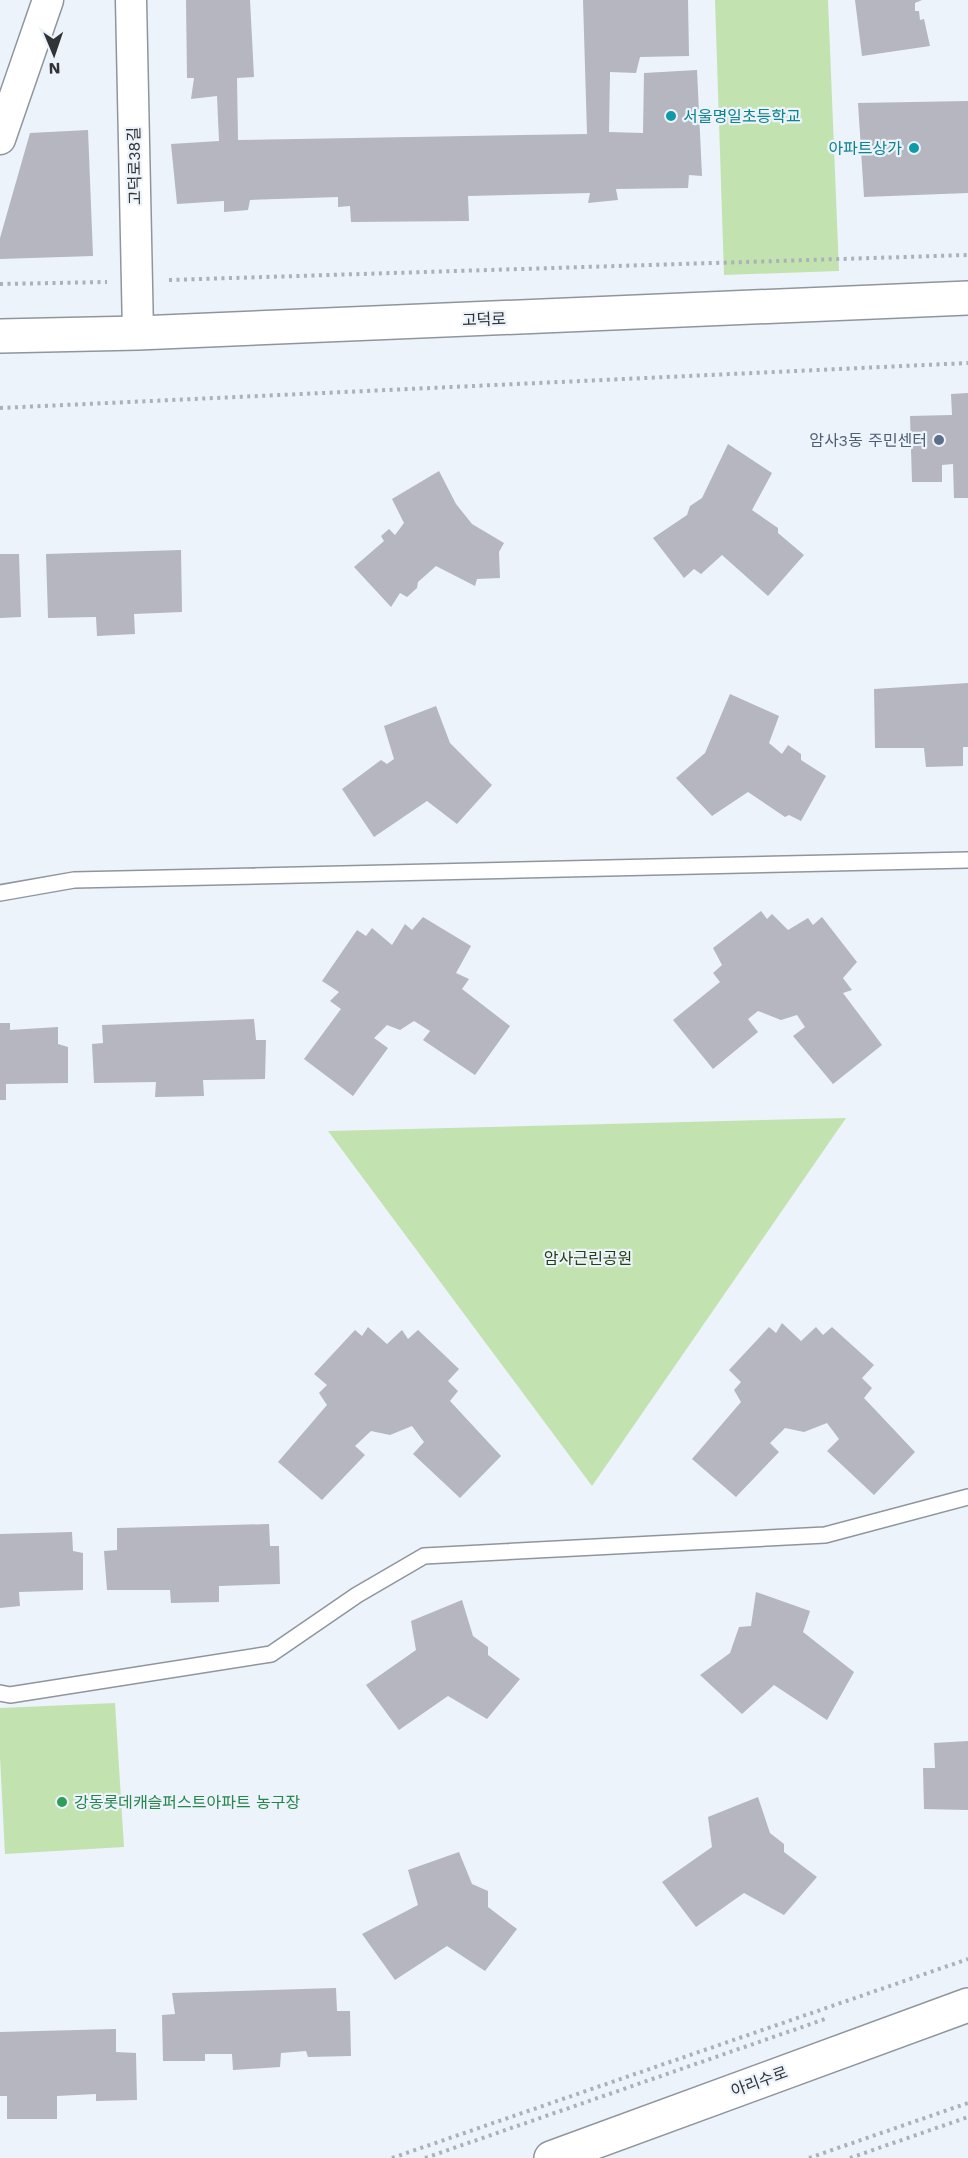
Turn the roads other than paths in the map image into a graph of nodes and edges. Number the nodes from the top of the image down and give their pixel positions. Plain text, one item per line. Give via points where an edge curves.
1 (48, 0) edge
2 (130, 0) edge
3 (6, 107) edge
4 (0, 139) edge
5 (968, 298) edge
6 (138, 333) junction
7 (0, 336) edge
8 (968, 860) edge
9 (0, 893) edge
10 (968, 1497) edge
11 (0, 1693) edge
12 (968, 2005) edge
13 (551, 2158) edge

1 - 3 street
2 - 6 street, 고덕로38길
3 - 4 street
5 - 6 main road, 고덕로
6 - 7 main road, 고덕로
8 - 9 lane via 74,880
10 - 11 lane via 825,1535 424,1556 357,1595 271,1654 10,1695
12 - 13 main road, 아리수로

